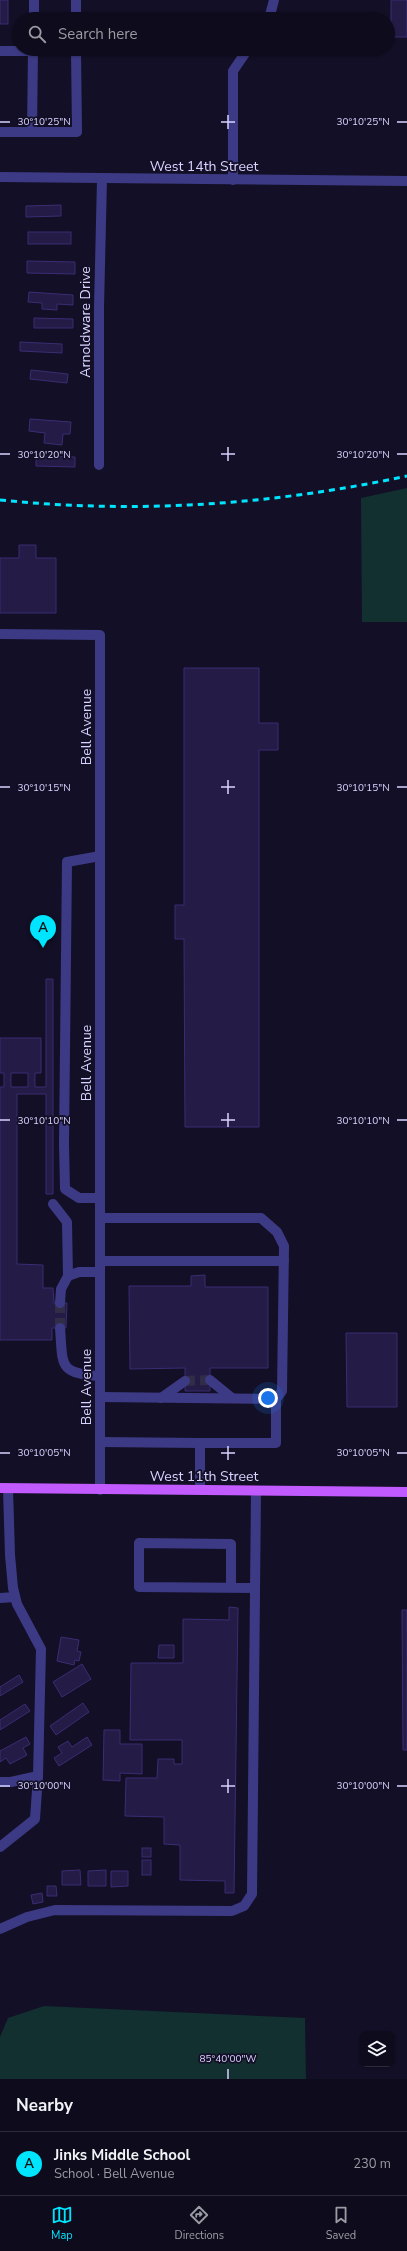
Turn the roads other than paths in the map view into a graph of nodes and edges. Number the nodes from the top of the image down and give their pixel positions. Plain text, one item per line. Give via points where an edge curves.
1 (34, 0) edge
2 (76, 0) edge
3 (274, 0) edge
4 (34, 12) edge
5 (76, 12) edge
6 (271, 12) edge
7 (0, 51) edge
8 (12, 51) edge
9 (33, 56) edge
10 (76, 56) edge
11 (243, 56) edge
12 (0, 132) edge
13 (32, 132) junction
14 (0, 177) edge
15 (102, 179) junction
16 (233, 180) junction
17 (407, 181) edge
18 (100, 465) dead end
19 (0, 634) edge
20 (100, 856) junction
21 (100, 1198) junction
22 (53, 1204) dead end
23 (100, 1218) junction
24 (100, 1261) junction
25 (284, 1261) junction
26 (100, 1272) junction
27 (68, 1276) junction
28 (60, 1303) tunnel mouth
29 (60, 1328) tunnel mouth
30 (100, 1376) junction
31 (210, 1380) tunnel mouth
32 (185, 1381) tunnel mouth
33 (100, 1397) junction
34 (161, 1398) junction
35 (232, 1398) junction
36 (276, 1399) junction
37 (100, 1442) junction
38 (200, 1443) junction
39 (4, 1488) edge
40 (100, 1490) junction
41 (200, 1490) junction
42 (256, 1491) junction
43 (407, 1492) edge
44 (232, 1588) junction
45 (255, 1588) junction
46 (15, 1597) junction
47 (0, 1598) edge
48 (38, 1776) junction
49 (0, 1782) edge
50 (0, 1847) edge
51 (0, 1928) edge

1 - 4 street
2 - 5 street
3 - 6 street
7 - 8 street
9 - 13 street
10 - 13 street via 77,132
11 - 16 street via 232,71
12 - 13 street
14 - 15 street, West 14th Street
15 - 16 street, West 14th Street
15 - 18 street, Arnoldware Drive via 99,308
16 - 17 street, West 14th Street
19 - 20 street, Bell Avenue via 100,635
20 - 21 street, Bell Avenue
20 - 21 street via 67,862 64,1144 65,1189 79,1198
21 - 23 street, Bell Avenue
22 - 27 street via 67,1222
23 - 24 street, Bell Avenue
23 - 25 street via 261,1218 277,1232 284,1246
24 - 25 street
24 - 26 street, Bell Avenue
25 - 36 street via 282,1392
26 - 27 street via 79,1272
26 - 30 street, Bell Avenue
27 - 28 street via 61,1289
29 - 30 street via 62,1358 67,1369 75,1374
30 - 33 street, Bell Avenue
31 - 35 street
32 - 34 street
33 - 34 street
33 - 37 street, Bell Avenue
34 - 35 street
35 - 36 street
36 - 38 street via 276,1443
37 - 38 street
37 - 40 street, Bell Avenue
38 - 41 street
39 - 40 main road, West 11th Street
39 - 46 street
40 - 41 main road, West 11th Street
41 - 42 main road, West 11th Street
42 - 43 main road, West 11th Street
42 - 45 street
44 - 44 street via 139,1586 139,1543 231,1544
44 - 45 street
45 - 51 street via 252,1894 244,1906 232,1911 55,1910 27,1917
46 - 47 street
46 - 48 street via 41,1649
48 - 49 street
48 - 50 street via 35,1820

